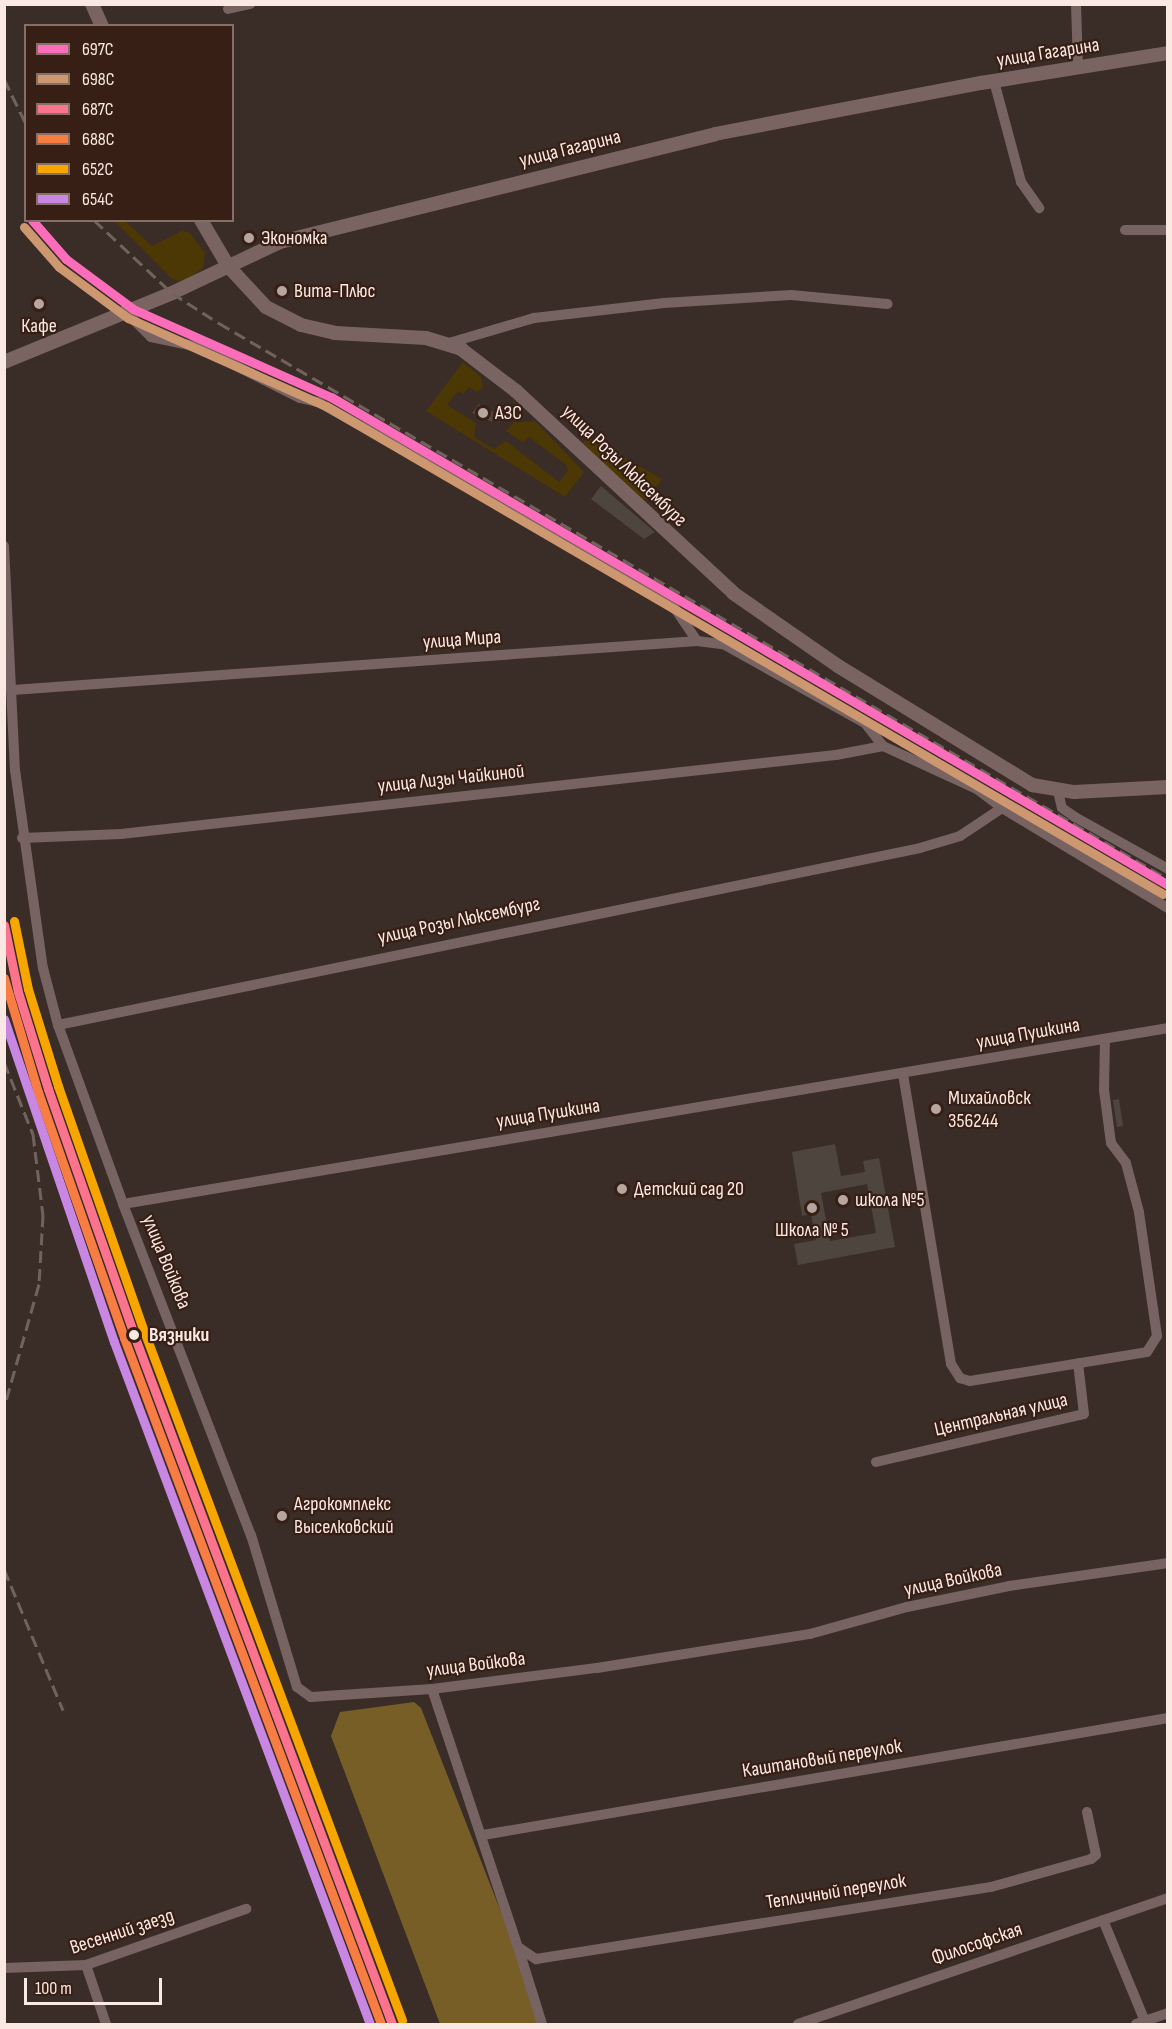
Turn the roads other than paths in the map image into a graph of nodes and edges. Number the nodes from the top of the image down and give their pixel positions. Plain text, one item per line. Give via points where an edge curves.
1 (92, 4) edge
2 (250, 4) edge
3 (1076, 4) edge
4 (228, 9) dead end
5 (101, 24) edge
6 (1167, 53) edge
7 (1078, 67) junction
8 (994, 81) junction
9 (1038, 208) dead end
10 (202, 222) edge
11 (1125, 230) dead end
12 (1167, 230) edge
13 (228, 266) junction
14 (888, 304) dead end
15 (126, 312) junction
16 (449, 343) junction
17 (4, 362) edge
18 (4, 546) edge
19 (697, 641) junction
20 (13, 690) junction
21 (883, 746) junction
22 (1167, 788) edge
23 (1058, 791) junction
24 (1002, 808) junction
25 (22, 838) junction
26 (1167, 869) edge
27 (1167, 908) edge
28 (58, 1025) junction
29 (1167, 1028) edge
30 (1105, 1040) junction
31 (903, 1074) junction
32 (123, 1204) junction
33 (1078, 1363) junction
34 (876, 1462) dead end
35 (1167, 1563) edge
36 (432, 1689) junction
37 (1167, 1718) edge
38 (1088, 1812) dead end
39 (483, 1835) junction
40 (1167, 1898) edge
41 (246, 1909) dead end
42 (1103, 1920) junction
43 (519, 1947) junction
44 (86, 1965) junction
45 (4, 1968) edge
46 (1167, 2013) edge
47 (1142, 2023) edge
48 (106, 2025) edge
49 (542, 2025) edge
50 (798, 2025) edge

1 - 5 main road
2 - 4 street
3 - 7 street
6 - 7 main road, улица Гагарина
7 - 8 main road, улица Гагарина
8 - 9 street via 1021,182
8 - 13 main road, улица Гагарина via 824,112 588,164 280,242
10 - 13 main road
11 - 12 street
13 - 15 main road, улица Гагарина
13 - 16 main road via 266,307 302,325 335,333
14 - 16 street via 791,295 664,303 534,318
15 - 17 main road, улица Гагарина
15 - 19 street via 151,337 199,347 300,398 318,402 530,520 674,607
16 - 23 main road, улица Розы Люксембург via 516,390 733,593 838,666 1032,785
18 - 20 street
19 - 20 street, улица Мира
19 - 21 street, улица Мира via 723,644 865,723
20 - 25 street
21 - 24 street via 977,789
21 - 25 street, улица Лизы Чайкиной via 133,832
22 - 23 main road, улица Розы Люксембург
23 - 26 street via 1062,808
24 - 27 street
24 - 28 street, улица Розы Люксембург via 960,836 920,848
25 - 28 street via 43,968
28 - 32 street
29 - 30 street, улица Пушкина
30 - 31 street, улица Пушкина
30 - 33 street via 1104,1090 1112,1143 1126,1162 1139,1212 1156,1336 1147,1352
31 - 32 street, улица Пушкина
31 - 33 street via 955,1371 970,1381
32 - 36 street, улица Войкова via 251,1535 297,1687 311,1697
33 - 34 street, Центральная улица via 1084,1414
35 - 36 street, улица Войкова via 1009,1586 907,1607 810,1634
36 - 39 street
37 - 39 street, Каштановый переулок
38 - 43 street, Тепличный переулок via 1096,1855 1091,1859 991,1887 536,1959
39 - 43 street
40 - 42 street, Философская
41 - 44 street, Весенний заезд
42 - 47 street
42 - 50 street, Философская
43 - 49 street
44 - 45 street, Весенний заезд
44 - 48 street
46 - 47 street

